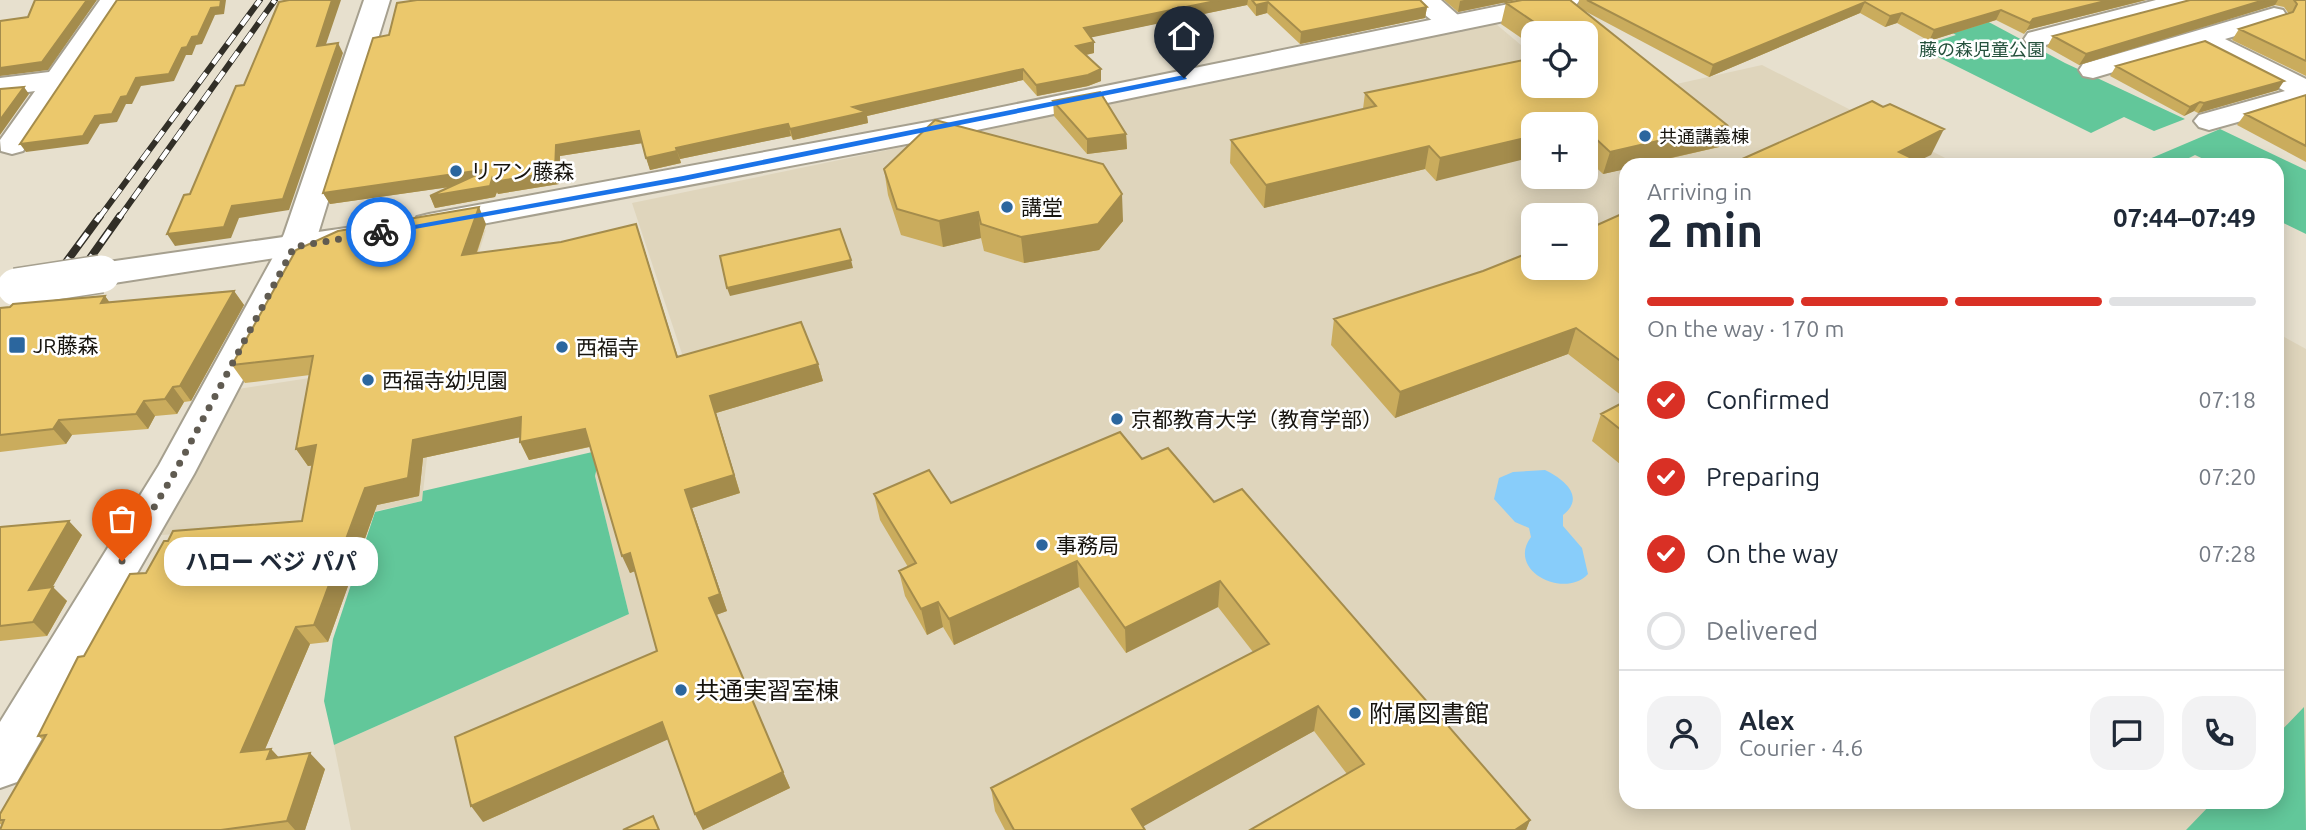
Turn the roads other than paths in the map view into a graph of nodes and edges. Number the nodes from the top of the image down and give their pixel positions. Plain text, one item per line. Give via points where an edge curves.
1 (113, 0) edge
2 (377, 0) edge
3 (1425, 0) edge
4 (1567, 0) edge
5 (2186, 0) edge
6 (2133, 15) junction
7 (2274, 16) edge
8 (1454, 23) junction
9 (2038, 39) dead end
10 (2192, 39) junction
11 (2093, 70) dead end
12 (60, 79) junction
13 (0, 87) edge
14 (2306, 92) edge
15 (2209, 121) dead end
16 (12, 145) dead end
17 (294, 247) junction
18 (8, 288) edge
19 (0, 766) edge

1 - 12 street
2 - 17 street
3 - 8 street
4 - 8 street
5 - 6 street
6 - 9 street
6 - 10 street
7 - 10 street
8 - 17 street via 831,150
10 - 11 street
10 - 14 street
12 - 13 street
12 - 16 street
14 - 15 street
17 - 18 street, bridge
17 - 19 street via 174,474

